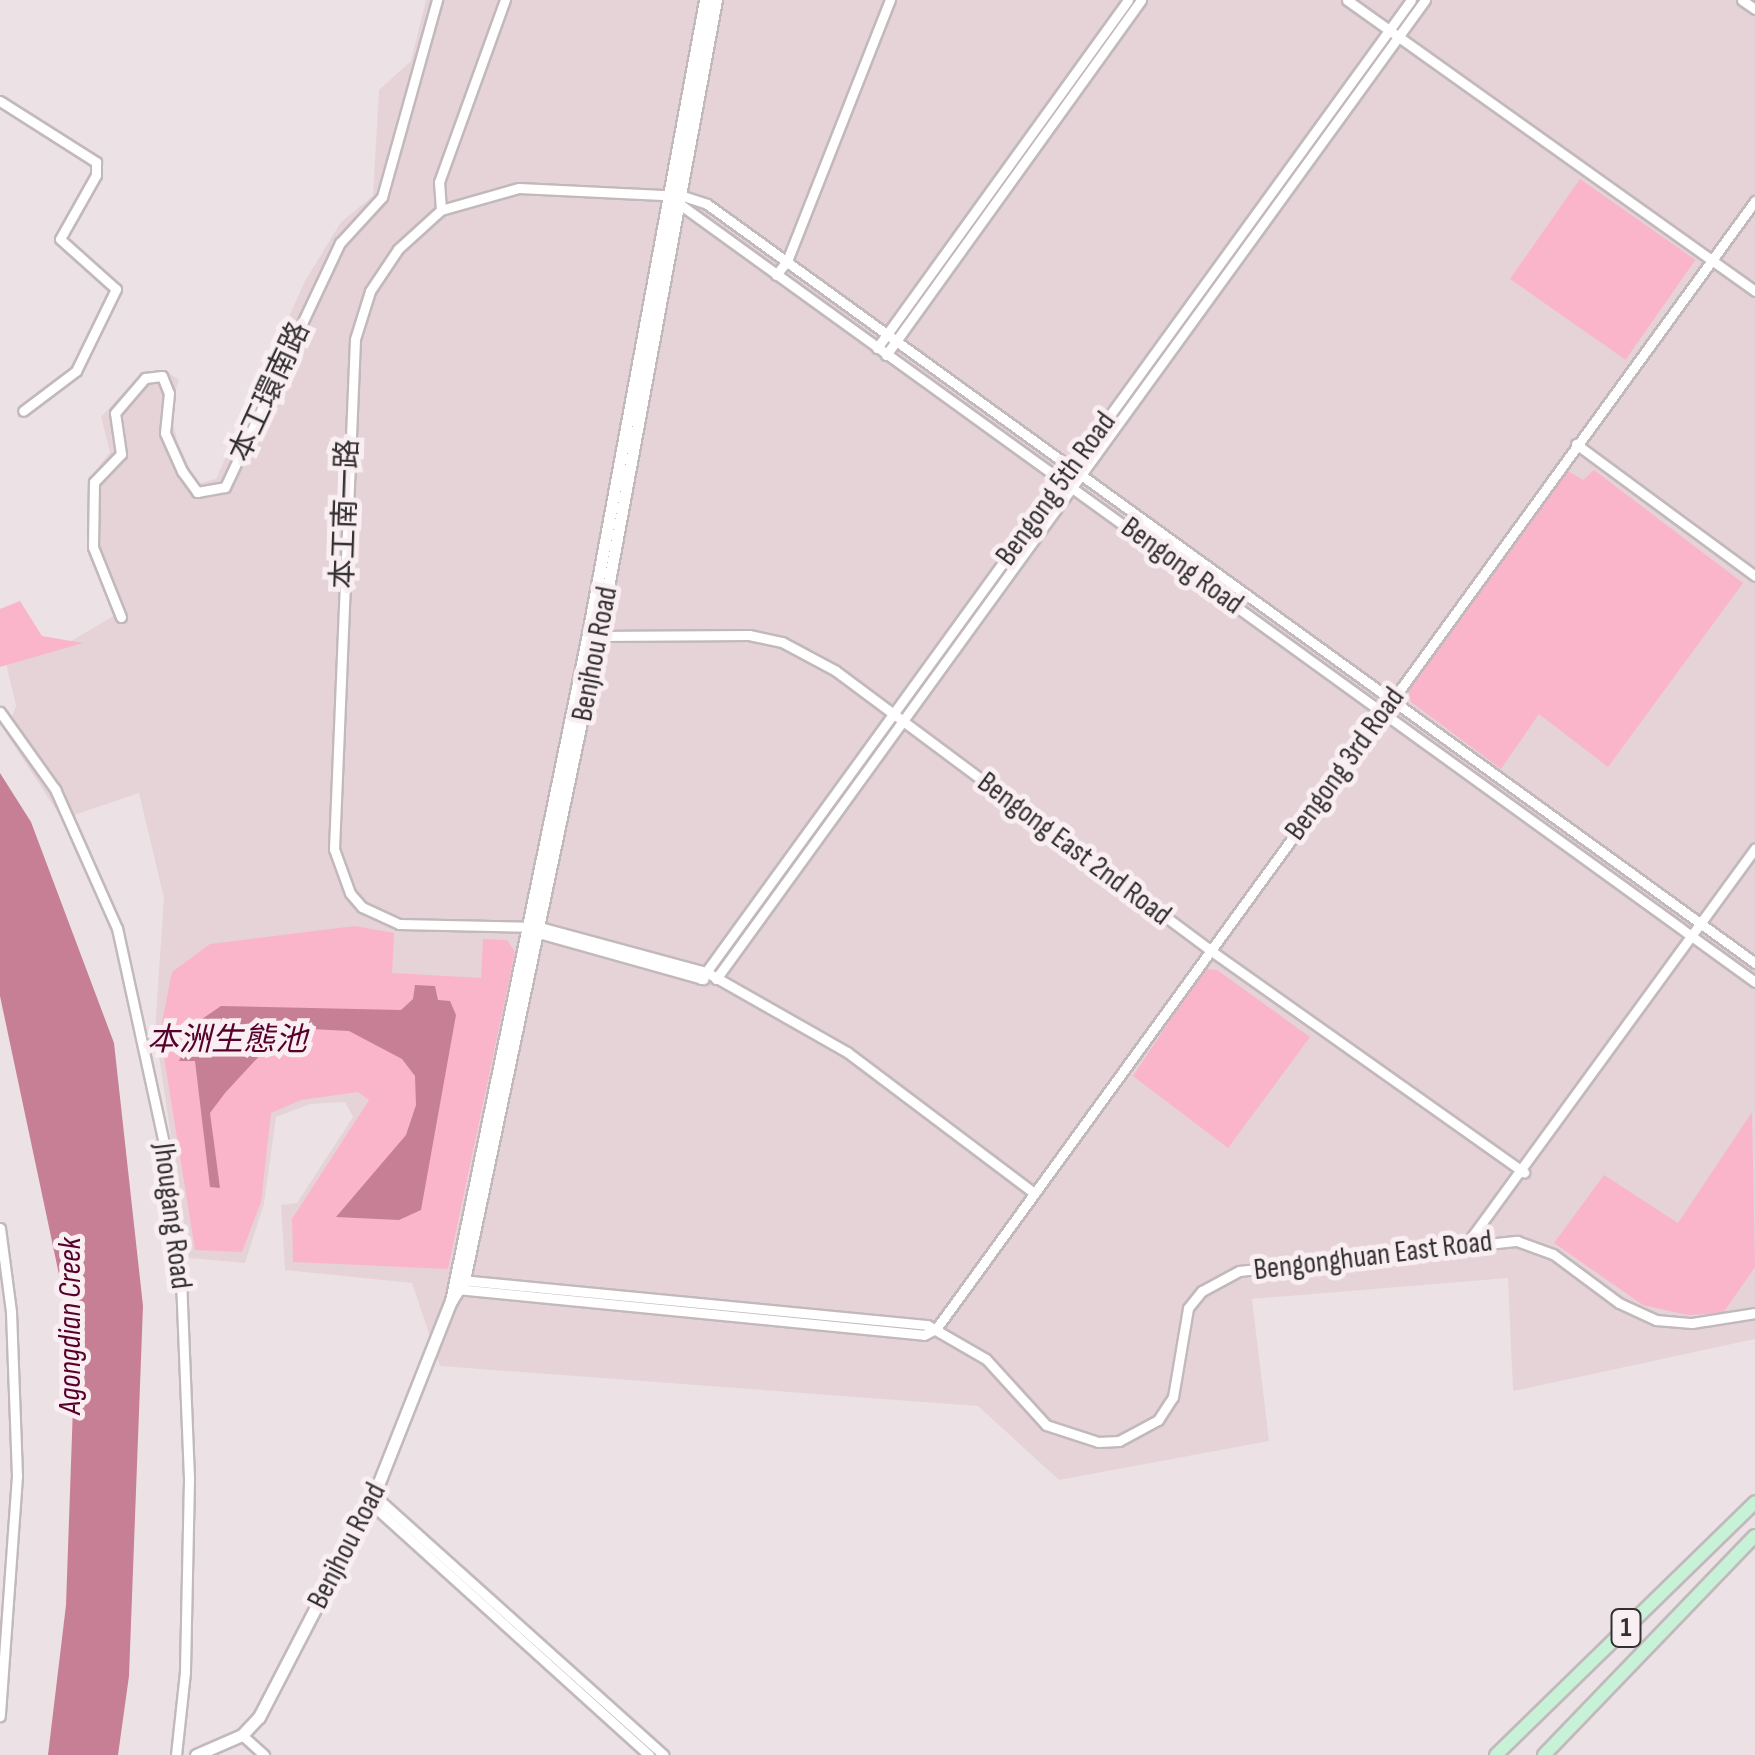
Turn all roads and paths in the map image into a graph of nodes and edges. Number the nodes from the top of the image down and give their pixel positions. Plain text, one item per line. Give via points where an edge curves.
1 (438, 0) edge
2 (504, 0) edge
3 (705, 0) edge
4 (716, 0) edge
5 (890, 0) edge
6 (1128, 0) edge
7 (1141, 0) edge
8 (1348, 0) edge
9 (1411, 0) edge
10 (1424, 0) edge
11 (1742, 0) edge
12 (1755, 9) edge
13 (1394, 33) junction
14 (0, 100) edge
15 (679, 200) junction
16 (1755, 201) edge
17 (441, 210) junction
18 (1713, 260) junction
19 (787, 261) junction
20 (776, 275) junction
21 (1755, 290) edge
22 (891, 338) junction
23 (881, 351) junction
24 (24, 411) dead end
25 (1576, 444) junction
26 (1076, 472) junction
27 (1067, 484) junction
28 (1755, 576) edge
29 (121, 617) dead end
30 (594, 635) junction
31 (1392, 699) junction
32 (1383, 711) junction
33 (0, 712) edge
34 (897, 718) junction
35 (1755, 848) edge
36 (1701, 924) junction
37 (535, 930) junction
38 (1689, 938) junction
39 (1210, 950) junction
40 (1755, 963) edge
41 (704, 975) junction
42 (716, 979) junction
43 (1755, 982) edge
44 (1524, 1172) junction
45 (1034, 1193) junction
46 (0, 1228) edge
47 (1467, 1242) junction
48 (456, 1288) junction
49 (1755, 1313) edge
50 (936, 1329) junction
51 (372, 1499) junction
52 (1755, 1502) edge
53 (1755, 1536) edge
54 (0, 1716) edge
55 (242, 1735) junction
56 (176, 1755) edge
57 (196, 1755) edge
58 (264, 1755) edge
59 (648, 1755) edge
60 (664, 1755) edge
61 (1496, 1755) edge
62 (1544, 1755) edge

1 - 29 street, 本工環南路 via 382,197 340,244 225,487 196,492 182,471 165,434 169,393 162,376 145,378 115,413 121,454 94,482 93,547
2 - 17 street via 439,182
3 - 15 main road, Benjhou Road
4 - 15 main road, Benjhou Road
5 - 19 street
6 - 22 street
7 - 22 street
8 - 13 street
9 - 13 street, Bengong 5th Road
10 - 13 street, Bengong 5th Road
11 - 12 street
13 - 18 street
13 - 26 street, Bengong 5th Road
14 - 24 street via 96,162 96,175 60,239 116,289 76,371
15 - 17 street, 本工南一路 via 519,188
15 - 19 street, Bengong Road via 707,204
15 - 20 street, Bengong Road
15 - 30 main road, Benjhou Road
16 - 18 street, Bengong 3rd Road
17 - 37 street, 本工南一路 via 370,291 354,339 334,849 350,893 378,917 399,924
18 - 21 street
18 - 25 street, Bengong 3rd Road
19 - 20 street
19 - 22 street, Bengong Road
20 - 23 street, Bengong Road
22 - 23 street
22 - 26 street, Bengong Road
23 - 27 street, Bengong Road
25 - 28 street
25 - 31 street, Bengong 3rd Road
26 - 27 street, Bengong 5th Road
26 - 31 street, Bengong Road
27 - 32 street, Bengong Road
27 - 34 street, Bengong 5th Road
30 - 34 street, Bengong East 2nd Road via 749,635 782,642 836,671
30 - 37 main road, Benjhou Road
31 - 32 street, Bengong 3rd Road
31 - 36 street, Bengong Road
32 - 38 street, Bengong Road
32 - 39 street, Bengong 3rd Road
33 - 56 street, Jhougang Road via 55,789 116,928 164,1144 180,1254 189,1461 185,1672
34 - 39 street, Bengong East 2nd Road
34 - 41 street, Bengong 5th Road
34 - 42 street, Bengong 5th Road
35 - 36 street
36 - 38 street
36 - 40 street, Bengong Road
37 - 41 street, 本工南一路
37 - 48 main road, Benjhou Road
38 - 43 street, Bengong Road
38 - 44 street
39 - 44 street, Bengong East 2nd Road
39 - 45 street, Bengong 3rd Road
41 - 42 street, 本工南一路
42 - 45 street, 本工南一路 via 848,1052
44 - 47 street
45 - 50 street, Bengong 3rd Road
46 - 54 street via 11,1312 17,1476
47 - 49 street, Bengonghuan East Road via 1535,1246 1656,1320 1692,1324
47 - 50 street, Bengonghuan East Road via 1222,1279 1188,1308 1173,1398 1144,1432 1118,1441 1087,1440 1046,1425 994,1367
48 - 50 street via 924,1335
48 - 51 main road, Benjhou Road
51 - 55 main road, Benjhou Road via 259,1717
51 - 59 street
51 - 60 street
52 - 61 main road, 1
53 - 62 main road, 1
55 - 57 main road
55 - 58 street

